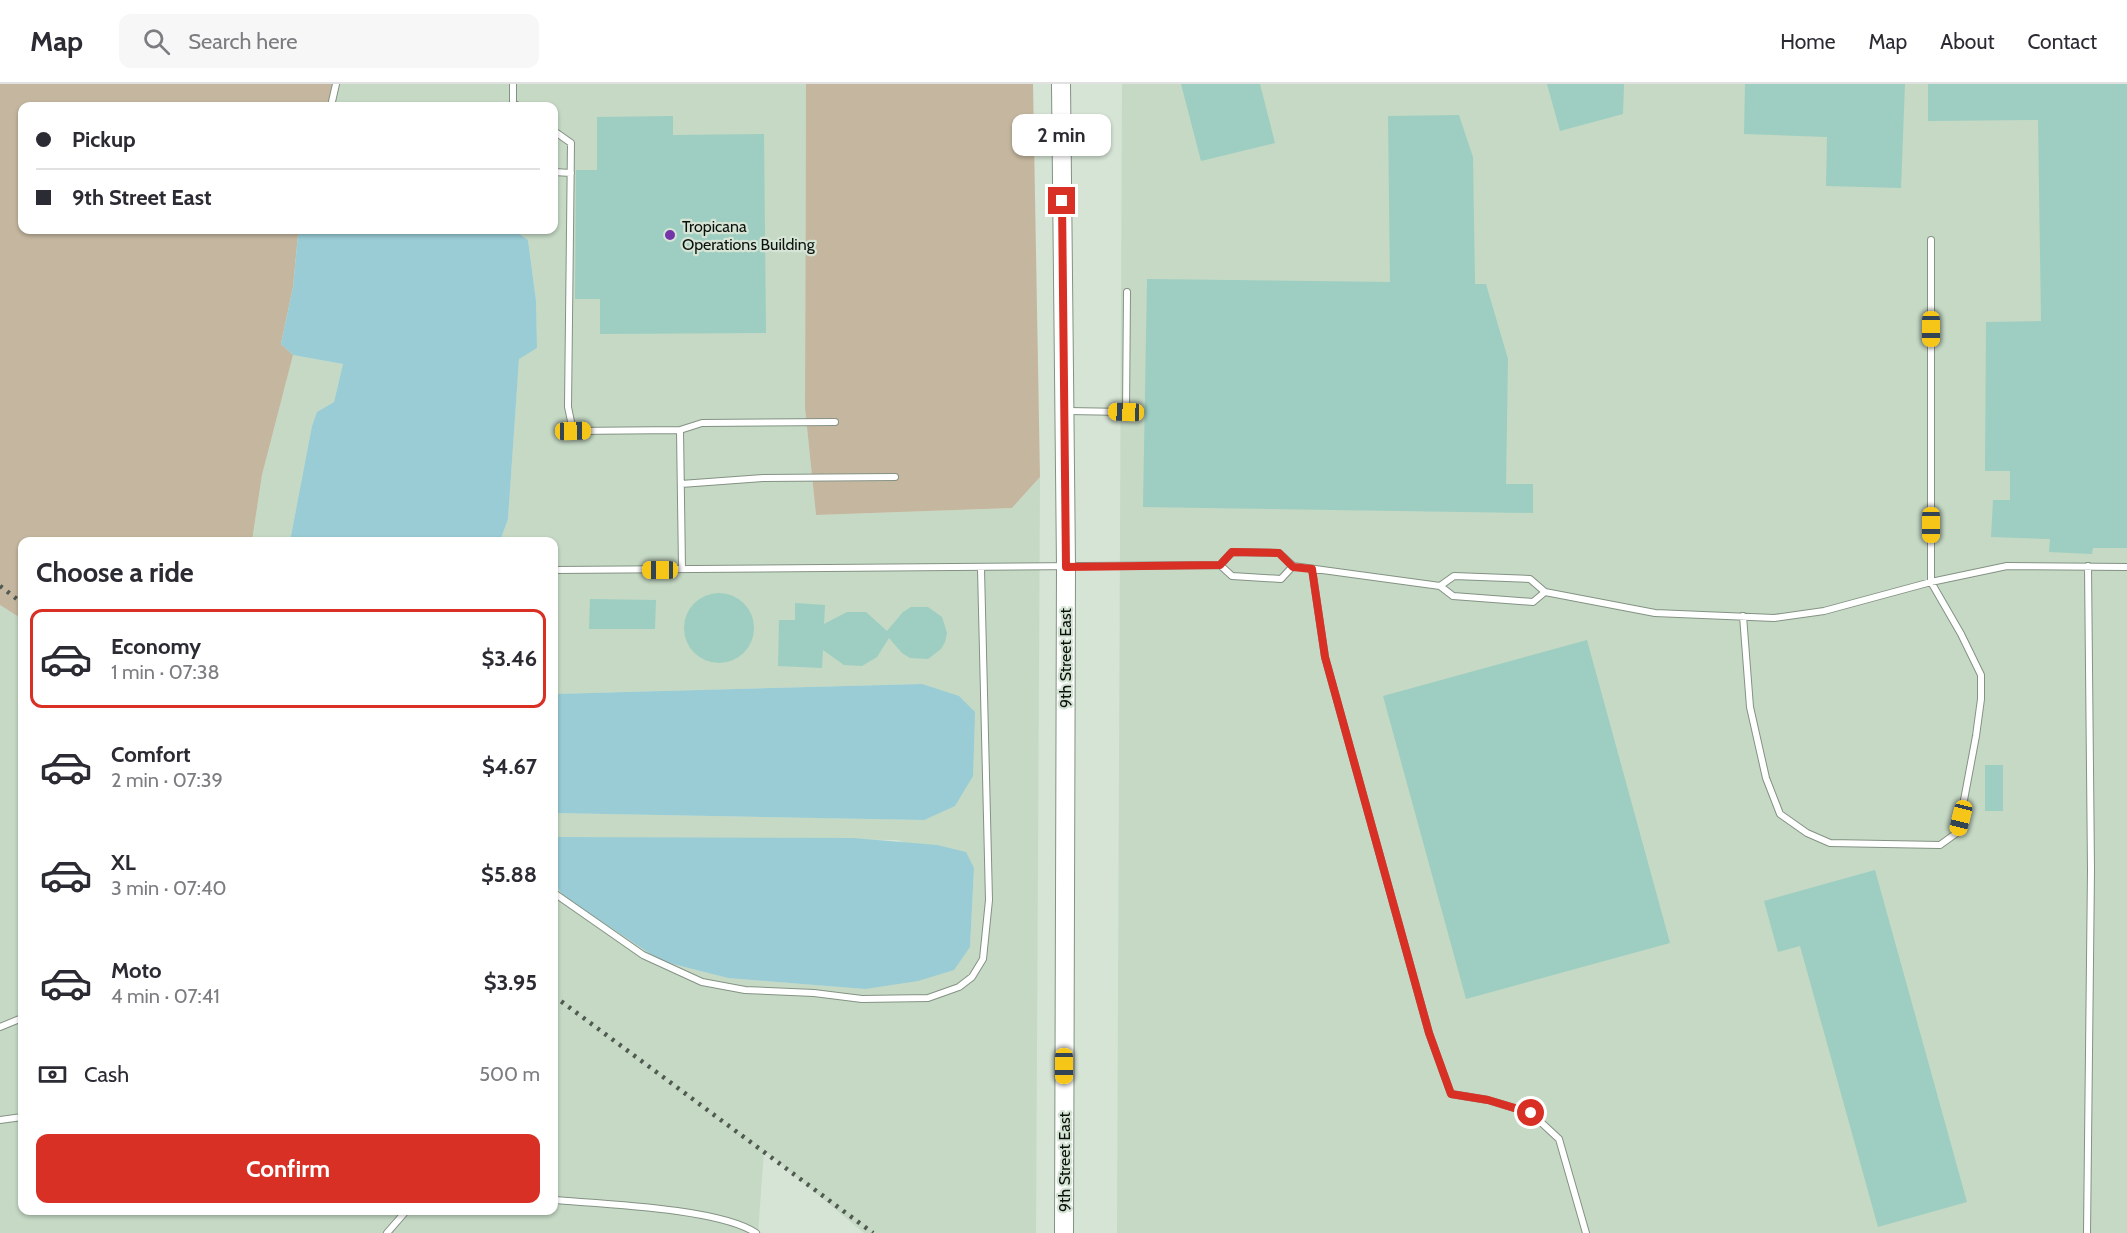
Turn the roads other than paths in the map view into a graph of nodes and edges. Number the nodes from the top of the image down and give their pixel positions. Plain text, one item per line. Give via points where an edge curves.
1 (336, 84) edge
2 (513, 84) edge
3 (1061, 84) edge
4 (332, 102) edge
5 (513, 102) edge
6 (558, 134) edge
7 (558, 172) edge
8 (570, 173) junction
9 (1931, 240) dead end
10 (1127, 292) dead end
11 (1064, 411) junction
12 (835, 422) dead end
13 (680, 430) junction
14 (895, 477) dead end
15 (681, 484) junction
16 (1220, 565) junction
17 (1066, 567) junction
18 (1293, 567) junction
19 (2088, 567) junction
20 (2127, 567) edge
21 (981, 569) junction
22 (1312, 569) junction
23 (558, 570) edge
24 (682, 570) junction
25 (1931, 582) junction
26 (1440, 586) junction
27 (1545, 592) junction
28 (1743, 616) junction
29 (558, 896) edge
30 (18, 1020) edge
31 (0, 1027) edge
32 (18, 1117) edge
33 (0, 1120) edge
34 (558, 1200) edge
35 (403, 1215) edge
36 (387, 1233) edge
37 (756, 1233) edge
38 (1064, 1233) edge
39 (1586, 1233) edge
40 (2086, 1233) edge

1 - 4 lane
2 - 5 lane
3 - 11 street, 9th Street East
6 - 8 lane via 571,142
7 - 8 lane
8 - 13 lane via 568,407 573,431
9 - 25 lane
10 - 11 lane via 1126,412
11 - 17 street, 9th Street East
12 - 13 lane via 702,423
13 - 15 lane
14 - 15 lane via 763,478
15 - 24 lane
16 - 17 lane
16 - 18 lane via 1232,576 1281,579
16 - 18 lane via 1232,552 1279,553
17 - 21 lane
17 - 38 street, 9th Street East
18 - 22 lane
19 - 20 lane
19 - 25 lane via 2007,566
19 - 40 lane via 2091,870
21 - 24 lane
21 - 29 lane via 989,900 983,959 972,977 959,987 928,998 862,999 745,990 702,982 643,955
22 - 26 lane
22 - 39 lane via 1325,657 1429,1033 1451,1094 1531,1113 1559,1139
23 - 24 lane
25 - 28 lane via 1824,611 1774,618
25 - 28 lane via 1981,675 1965,804 1958,832 1940,845 1830,843 1780,814 1766,778 1750,707
26 - 27 lane via 1453,596 1533,602
26 - 27 lane via 1454,576 1530,579
27 - 28 lane via 1655,613
30 - 31 lane
32 - 33 lane
34 - 37 lane via 715,1218 743,1224
35 - 36 lane

